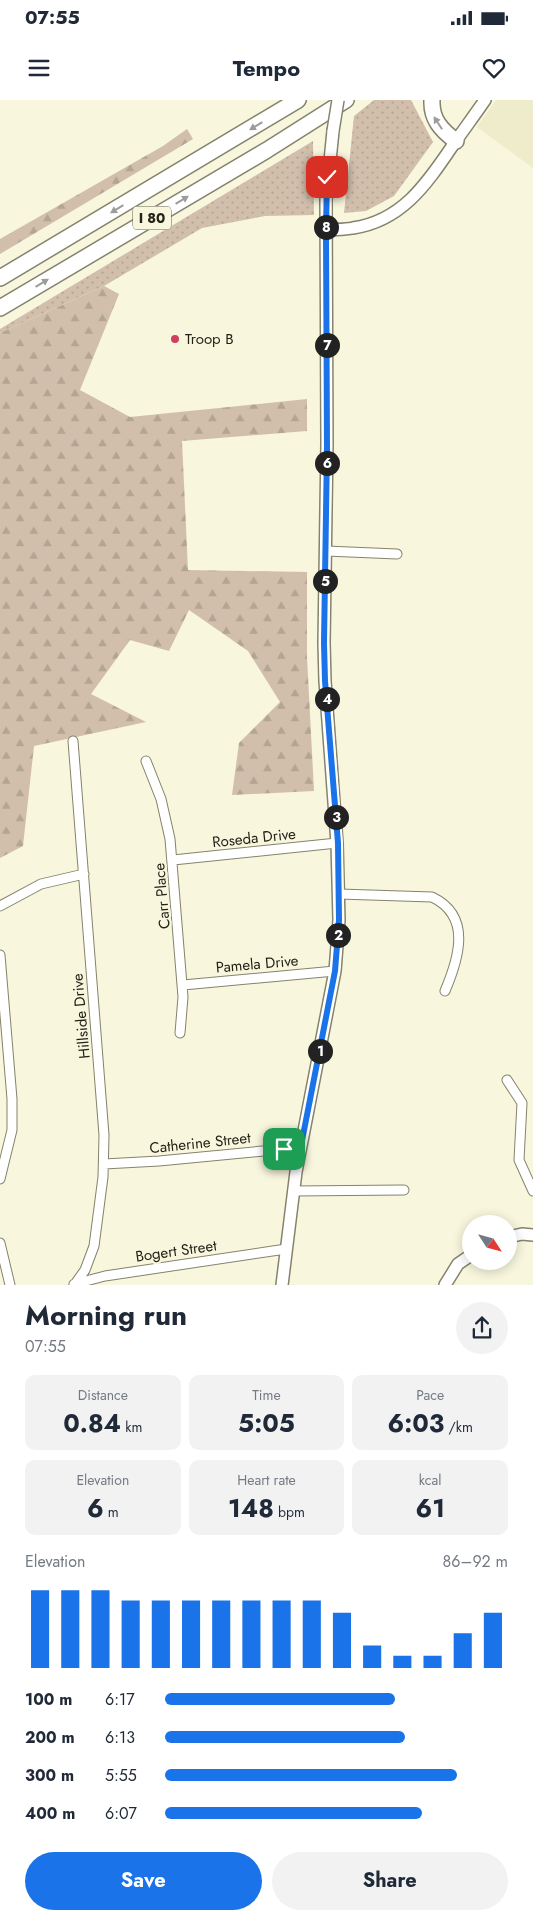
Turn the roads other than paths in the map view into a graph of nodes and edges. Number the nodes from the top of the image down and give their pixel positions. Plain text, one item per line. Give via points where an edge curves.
1 (298, 100) edge
2 (338, 100) edge
3 (346, 100) edge
4 (432, 100) edge
5 (485, 100) edge
6 (456, 141) junction
7 (326, 230) junction
8 (0, 278) edge
9 (0, 308) edge
10 (326, 551) junction
11 (397, 554) dead end
12 (73, 741) dead end
13 (146, 761) dead end
14 (338, 843) junction
15 (173, 860) junction
16 (84, 874) junction
17 (339, 894) junction
18 (0, 906) edge
19 (0, 955) edge
20 (335, 971) junction
21 (183, 985) junction
22 (445, 991) dead end
23 (180, 1033) dead end
24 (507, 1080) dead end
25 (300, 1151) junction
26 (104, 1164) junction
27 (529, 1174) edge
28 (0, 1179) edge
29 (404, 1190) dead end
30 (293, 1191) junction
31 (533, 1191) edge
32 (518, 1235) edge
33 (533, 1235) edge
34 (0, 1243) edge
35 (286, 1249) junction
36 (462, 1261) edge
37 (73, 1284) edge
38 (10, 1285) edge
39 (282, 1285) edge
40 (444, 1285) edge

1 -> 8 highway, I 80
2 - 7 street, bridge via 327,177
9 -> 3 highway, I 80 via 276,145
6 -> 4 highway via 434,118
5 - 6 street
6 - 7 street via 423,188 399,209 361,226
7 - 10 street
10 - 11 street
10 - 14 street via 325,681
12 - 16 street, Hillside Drive
13 - 15 street, Carr Place via 165,812
14 - 15 street, Roseda Drive
14 - 17 street
15 - 21 street, Carr Place
16 - 18 street via 41,884
16 - 26 street, Hillside Drive
17 - 20 street
17 - 22 street via 432,897 444,905 454,915 458,937 457,959
19 - 28 street via 12,1130
20 - 21 street, Pamela Drive
20 - 25 street
21 - 23 street, Carr Place
24 - 27 street via 522,1103 518,1151 519,1160
25 - 26 street, Catherine Street via 284,1149
25 - 30 street
26 - 37 street, Hillside Drive via 94,1246 85,1270
27 - 31 street
29 - 30 street
30 - 35 street
32 - 33 street
34 - 38 street
35 - 37 street, Bogert Street via 105,1276
35 - 39 street
36 - 40 street

